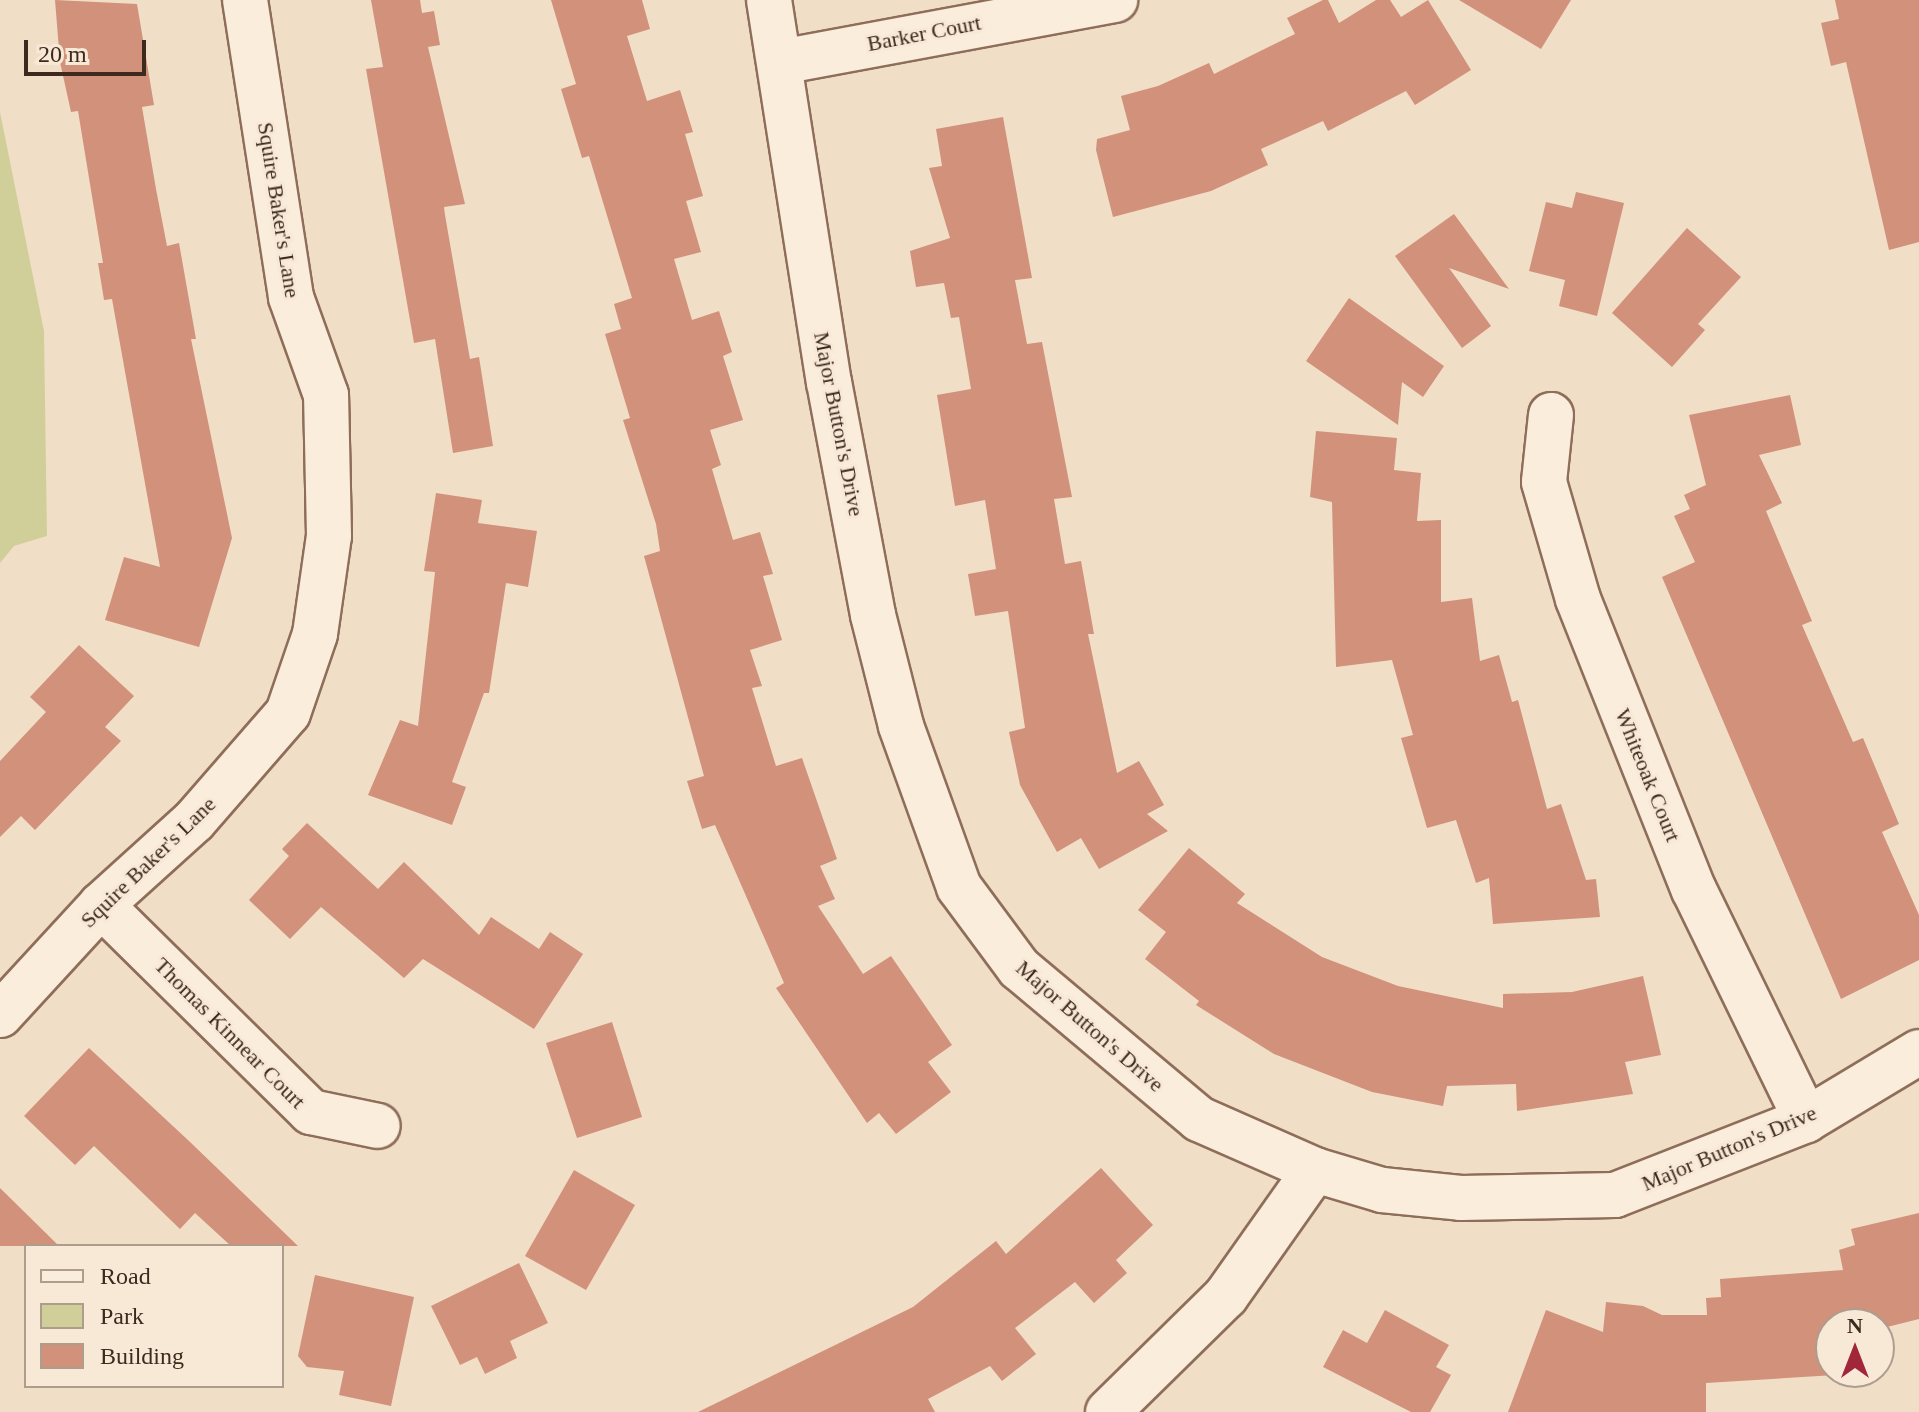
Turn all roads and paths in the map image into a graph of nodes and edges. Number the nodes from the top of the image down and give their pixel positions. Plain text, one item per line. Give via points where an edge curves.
1 (245, 0) edge
2 (769, 0) edge
3 (1115, 0) edge
4 (780, 62) junction
5 (1551, 415) dead end
6 (101, 905) junction
7 (0, 1015) edge
8 (1919, 1052) edge
9 (1806, 1120) junction
10 (378, 1126) dead end
11 (1315, 1170) junction
12 (1108, 1412) edge

1 - 6 street, Squire Baker's Lane via 291,297 326,395 329,536 315,634 288,713 194,821
2 - 4 street, Major Button's Drive
3 - 4 street, Barker Court
4 - 11 street, Major Button's Drive via 796,197 873,615 901,726 959,887 1019,968 1199,1119
5 - 9 street, Whiteoak Court via 1544,482 1578,599 1694,890
6 - 7 street, Squire Baker's Lane
6 - 10 street, Thomas Kinnear Court via 311,1112
8 - 9 street, Major Button's Drive
9 - 11 street, Major Button's Drive via 1615,1195 1461,1198 1382,1190
11 - 12 street via 1226,1296

